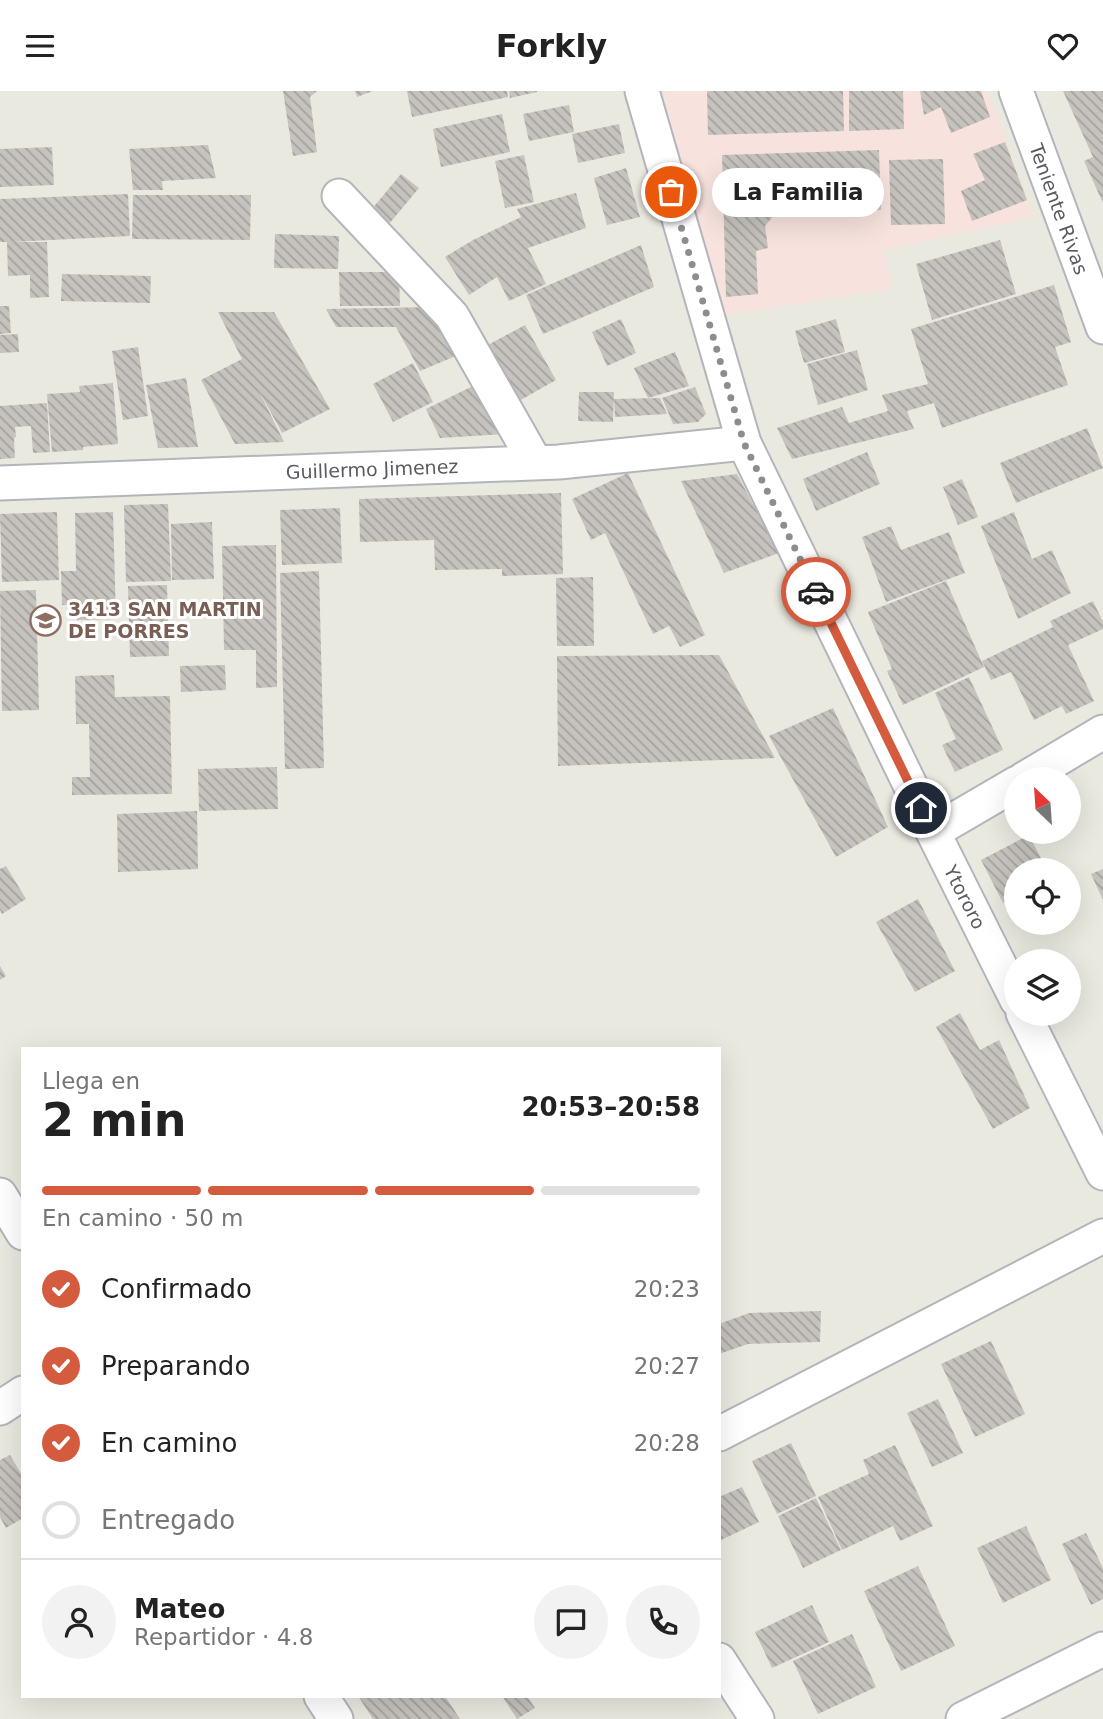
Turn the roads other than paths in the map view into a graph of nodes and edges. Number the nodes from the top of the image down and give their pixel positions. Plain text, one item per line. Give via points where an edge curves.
1 (642, 91) edge
2 (1016, 91) edge
3 (339, 196) dead end
4 (1102, 319) edge
5 (744, 443) junction
6 (535, 463) junction
7 (0, 483) edge
8 (1103, 732) edge
9 (1044, 767) edge
10 (1004, 791) edge
11 (933, 832) junction
12 (1004, 974) edge
13 (1030, 1026) edge
14 (1103, 1173) edge
15 (0, 1195) edge
16 (21, 1230) edge
17 (1103, 1235) edge
18 (21, 1394) edge
19 (0, 1408) edge
20 (721, 1433) edge
21 (1103, 1649) edge
22 (721, 1663) edge
23 (322, 1698) edge
24 (336, 1719) edge
25 (757, 1719) edge
26 (963, 1719) edge

1 - 5 street, Ytororo
2 - 4 street, Teniente Rivas
3 - 6 street via 452,316
5 - 6 street, Guillermo Jimenez
5 - 11 street, Ytororo
6 - 7 street, Guillermo Jimenez
8 - 9 street
10 - 11 street
11 - 12 street, Ytororo
13 - 14 street
15 - 16 street
17 - 20 street
18 - 19 street
21 - 26 street
22 - 25 street
23 - 24 street

